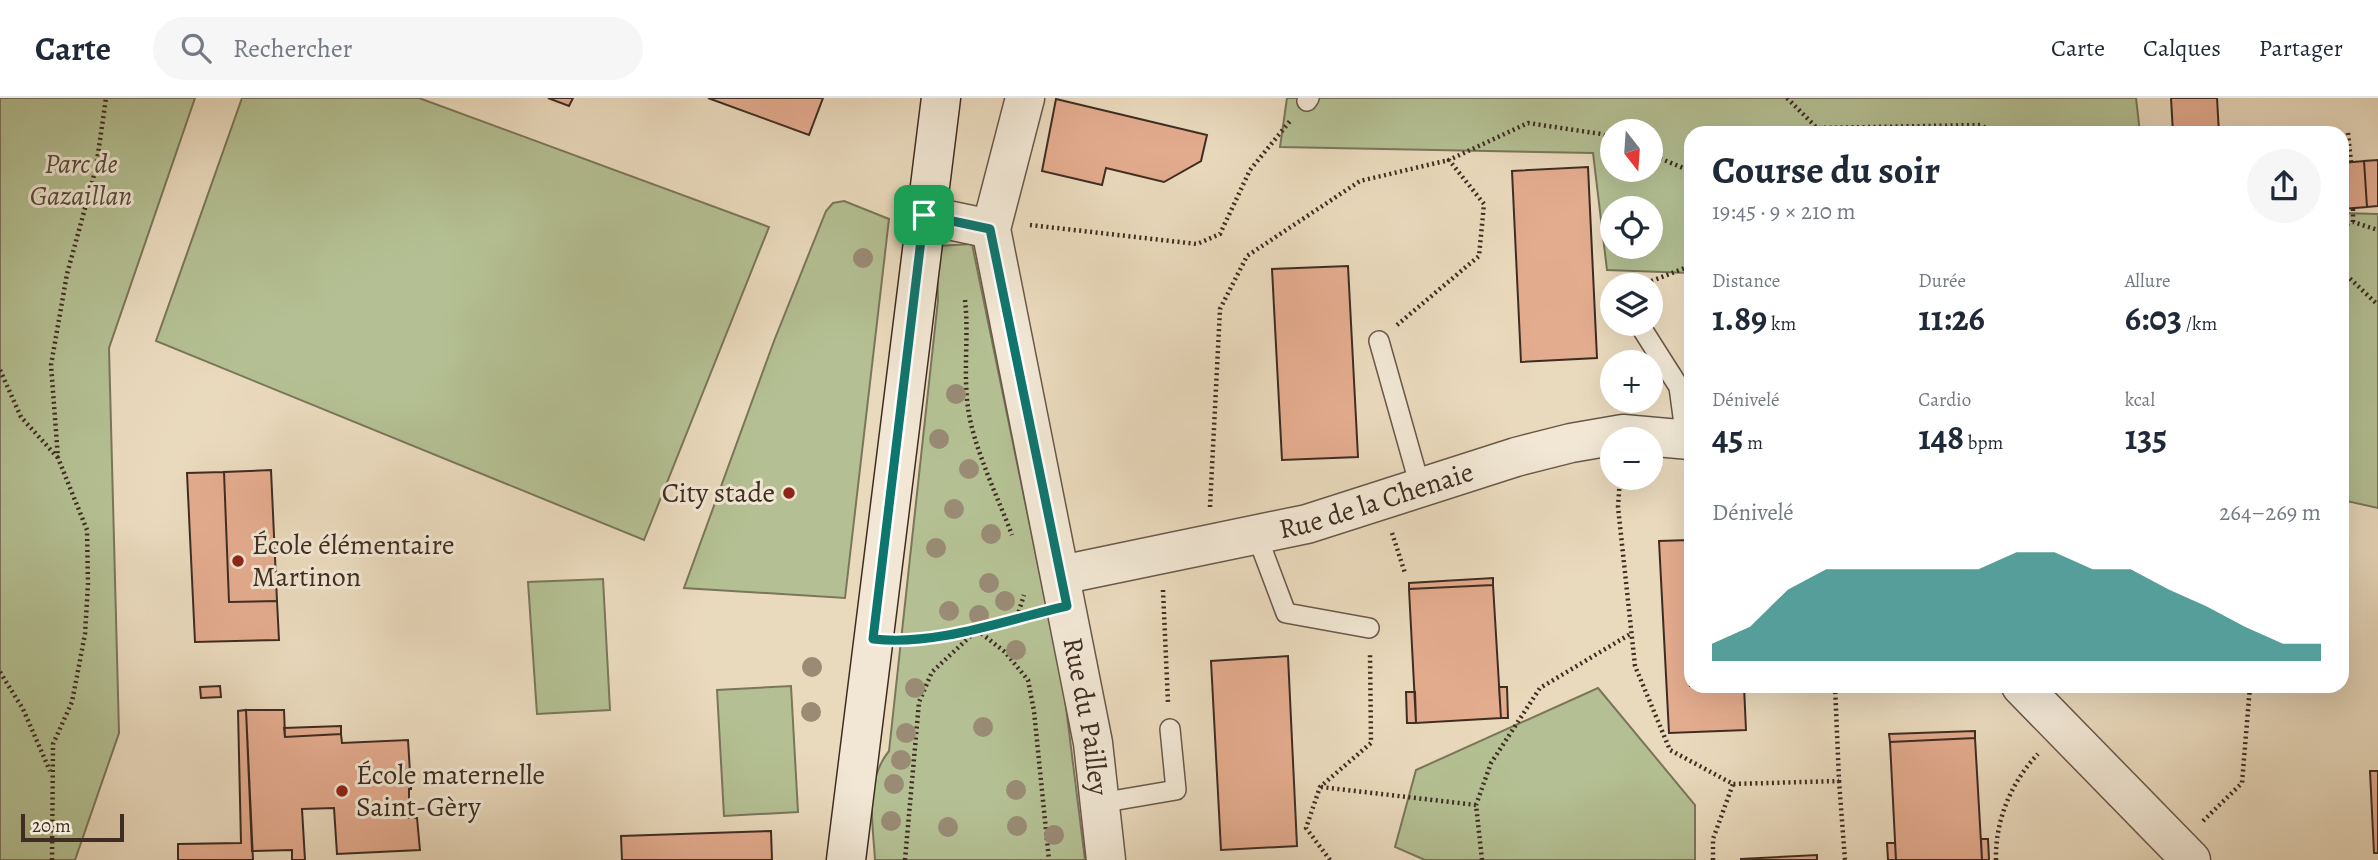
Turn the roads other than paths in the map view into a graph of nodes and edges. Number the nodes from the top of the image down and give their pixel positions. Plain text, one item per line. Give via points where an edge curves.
1 (941, 98) edge
2 (1025, 98) edge
3 (924, 215) junction
4 (990, 229) junction
5 (1647, 336) edge
6 (1379, 341) road end
7 (1684, 416) edge
8 (1684, 439) edge
9 (1421, 490) junction
10 (1257, 536) junction
11 (1064, 591) junction
12 (1369, 628) road end
13 (2028, 693) edge
14 (863, 714) junction
15 (1170, 729) road end
16 (1100, 803) junction
17 (2184, 853) edge
18 (846, 860) edge
19 (864, 860) edge
20 (1106, 860) edge

1 - 3 street
2 - 4 street
3 - 4 street
3 - 14 street
4 - 11 street, Rue du Pailley
5 - 7 lane via 1679,387
6 - 9 lane
8 - 9 street, Rue de la Chenaie via 1623,434 1571,443
9 - 10 street, Rue de la Chenaie
10 - 11 street, Rue de la Chenaie via 1162,554
10 - 12 lane via 1286,613
11 - 16 street, Rue du Pailley
13 - 17 street
14 - 18 street
14 - 19 street
15 - 16 lane via 1176,790
16 - 20 street, Rue du Pailley

